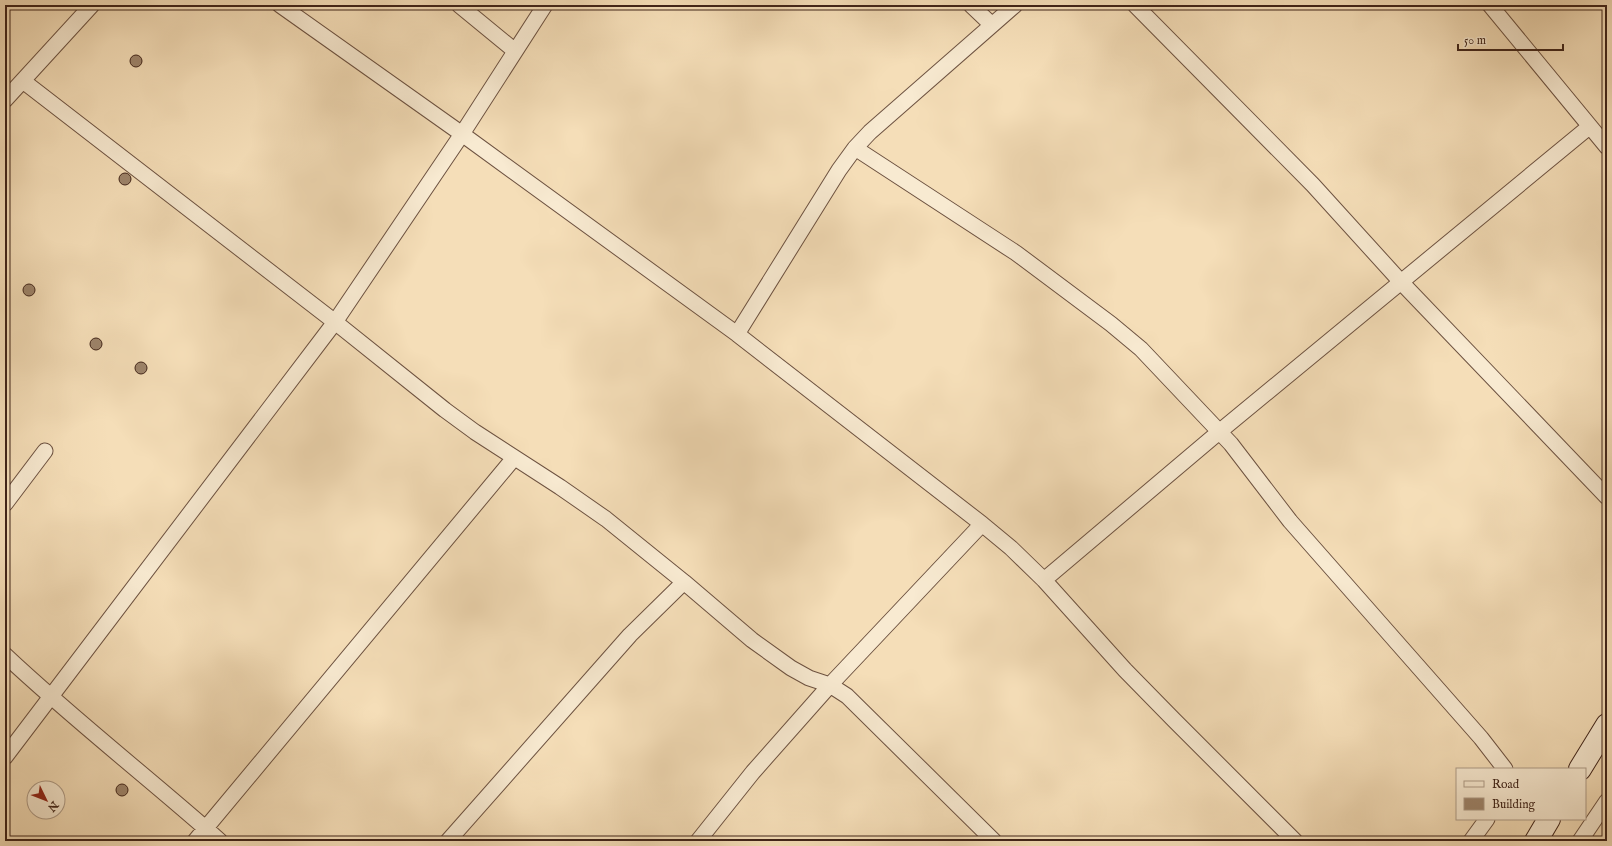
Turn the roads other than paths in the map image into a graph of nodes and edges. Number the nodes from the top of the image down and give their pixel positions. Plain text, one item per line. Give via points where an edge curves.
1 (92, 5) edge
2 (280, 5) edge
3 (459, 5) edge
4 (545, 5) edge
5 (971, 5) edge
6 (1015, 5) edge
7 (1135, 5) edge
8 (1490, 5) edge
9 (992, 25) junction
10 (515, 51) junction
11 (23, 81) junction
12 (5, 100) edge
13 (1589, 126) junction
14 (462, 134) junction
15 (855, 148) junction
16 (1607, 148) edge
17 (1401, 282) junction
18 (335, 322) junction
19 (737, 334) junction
20 (1219, 432) junction
21 (46, 451) dead end
22 (514, 458) junction
23 (1607, 497) edge
24 (5, 504) edge
25 (982, 524) junction
26 (1044, 580) junction
27 (684, 582) junction
28 (5, 655) edge
29 (830, 685) junction
30 (51, 698) junction
31 (1607, 725) edge
32 (5, 757) edge
33 (1504, 768) edge
34 (1581, 768) edge
35 (1607, 801) edge
36 (1486, 820) edge
37 (1549, 820) edge
38 (206, 828) junction
39 (195, 841) edge
40 (220, 841) edge
41 (448, 841) edge
42 (698, 841) edge
43 (994, 841) edge
44 (1295, 841) edge
45 (1471, 841) edge
46 (1536, 841) edge
47 (1580, 841) edge

1 - 11 street
2 - 14 street
3 - 10 street
4 - 10 street
5 - 9 street
6 - 9 street
7 - 17 street via 1313,185
8 - 13 street
9 - 15 street via 892,112
10 - 14 street
11 - 12 street
11 - 18 street
13 - 16 street
13 - 17 street
14 - 18 street
14 - 19 street
15 - 19 street
15 - 20 street via 1016,253 1111,324 1141,349
17 - 20 street
17 - 23 street
18 - 22 street via 445,410
18 - 30 street
19 - 25 street
20 - 26 street
20 - 33 street via 1242,457 1290,522
21 - 24 street
22 - 27 street via 606,519
22 - 38 street
25 - 26 street
25 - 29 street
26 - 44 street via 1174,720
27 - 29 street via 775,657 808,678
27 - 41 street via 630,635
28 - 30 street
29 - 42 street via 753,772
29 - 43 street via 846,696
30 - 32 street
30 - 38 street
31 - 34 street
35 - 47 street
36 - 45 street
37 - 46 street
38 - 39 street
38 - 40 street

